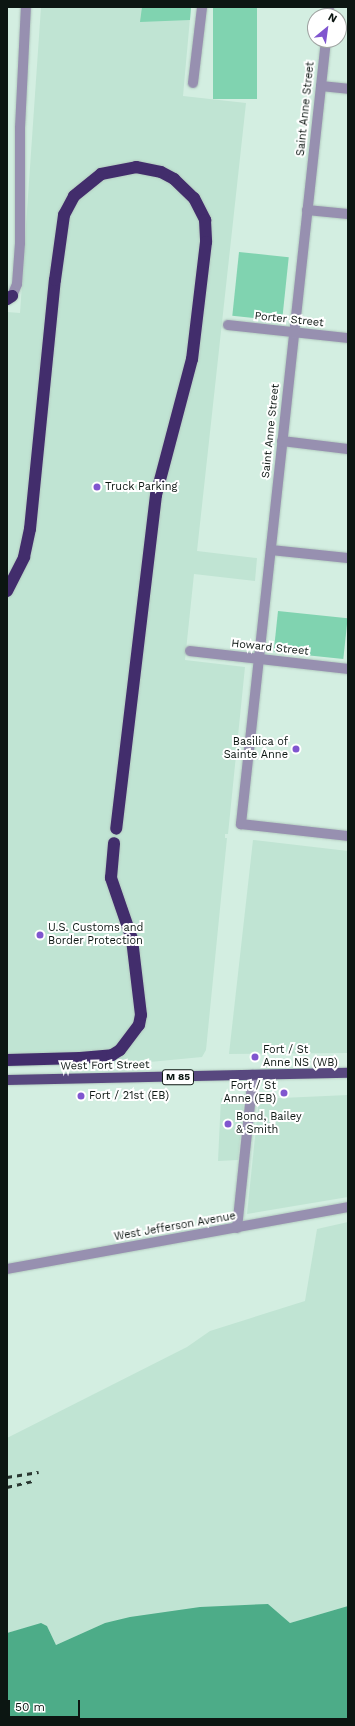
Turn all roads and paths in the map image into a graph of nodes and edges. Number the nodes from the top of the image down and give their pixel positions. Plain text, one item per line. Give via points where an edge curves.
1 (26, 7) edge
2 (202, 7) edge
3 (325, 48) edge
4 (193, 83) dead end
5 (321, 86) junction
6 (348, 89) edge
7 (307, 210) junction
8 (348, 214) edge
9 (9, 298) edge
10 (228, 325) dead end
11 (294, 332) junction
12 (348, 338) edge
13 (282, 441) junction
14 (348, 448) edge
15 (271, 550) junction
16 (348, 558) edge
17 (7, 591) edge
18 (190, 651) dead end
19 (259, 659) junction
20 (348, 669) edge
21 (116, 829) dead end
22 (348, 836) edge
23 (114, 842) dead end
24 (7, 1060) edge
25 (348, 1073) edge
26 (253, 1075) junction
27 (7, 1080) edge
28 (348, 1207) edge
29 (237, 1228) junction
30 (7, 1269) edge

1 - 9 street via 20,128 20,243 17,284
2 - 4 street
3 - 5 street, Saint Anne Street
5 - 6 street
5 - 7 street, Saint Anne Street
7 - 8 street
7 - 11 street, Saint Anne Street
10 - 11 street, Porter Street
11 - 12 street, Porter Street
11 - 13 street, Saint Anne Street
13 - 14 street
13 - 15 street, Saint Anne Street
15 - 16 street
15 - 19 street, Saint Anne Street
17 - 21 highway via 24,557 30,529 64,215 74,196 101,174 136,167 160,172 174,179 194,198 205,220 206,242 192,359 156,495
18 - 19 street, Howard Street
19 - 20 street, Howard Street
19 - 22 street, Saint Anne Street via 241,824
23 - 24 highway via 111,878 132,939 141,1020 117,1053 80,1058
25 - 26 main road, West Fort Street / M 85
26 - 27 main road, West Fort Street / M 85
26 - 29 street
28 - 29 street, West Jefferson Avenue
29 - 30 street, West Jefferson Avenue

